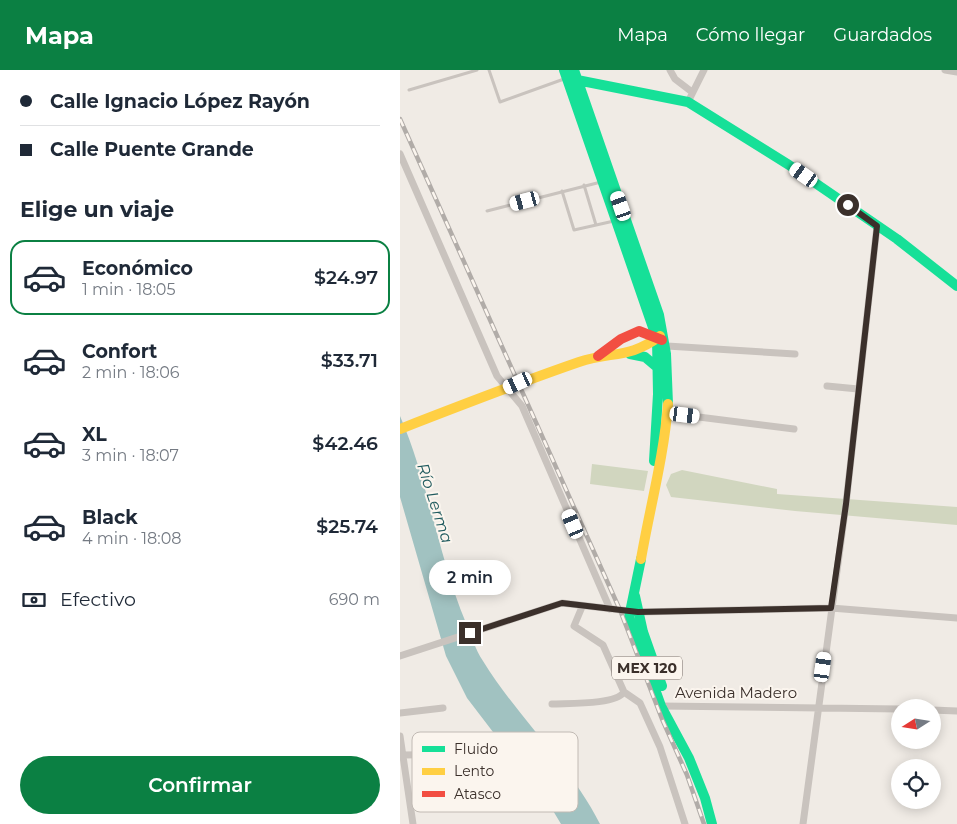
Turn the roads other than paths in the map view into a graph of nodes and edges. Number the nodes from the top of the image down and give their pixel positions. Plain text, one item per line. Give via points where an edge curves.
1 (477, 70) edge
2 (489, 70) edge
3 (670, 70) edge
4 (704, 70) edge
5 (945, 70) edge
6 (957, 72) edge
7 (570, 74) edge
8 (410, 90) dead end
9 (690, 97) junction
10 (400, 154) edge
11 (604, 182) junction
12 (584, 185) junction
13 (562, 191) junction
14 (487, 211) dead end
15 (617, 220) junction
16 (596, 225) junction
17 (877, 226) junction
18 (957, 286) edge
19 (649, 314) junction
20 (638, 331) junction
21 (664, 339) junction
22 (628, 354) junction
23 (795, 354) dead end
24 (598, 356) junction
25 (658, 368) junction
26 (826, 386) dead end
27 (508, 388) junction
28 (858, 390) junction
29 (667, 413) junction
30 (400, 429) edge
31 (794, 429) dead end
32 (654, 485) junction
33 (582, 607) junction
34 (831, 608) junction
35 (610, 609) junction
36 (633, 611) junction
37 (957, 618) edge
38 (400, 656) edge
39 (624, 692) junction
40 (552, 704) dead end
41 (665, 706) junction
42 (817, 706) junction
43 (443, 708) dead end
44 (891, 709) edge
45 (941, 710) edge
46 (957, 711) edge
47 (400, 712) edge
48 (400, 736) edge
49 (403, 755) junction
50 (412, 755) edge
51 (410, 802) joint
52 (413, 824) edge
53 (685, 824) edge
54 (712, 824) edge
55 (803, 824) edge

1 - 8 lane
2 - 7 lane via 500,102
3 - 9 street
4 - 9 street
5 - 6 street
7 - 9 main road
7 - 11 main road
7 - 21 main road
9 - 17 main road
10 - 27 street via 497,376
11 - 12 lane
11 - 15 main road
12 - 13 lane
12 - 16 lane
13 - 14 lane
13 - 16 lane via 574,230
15 - 16 lane
15 - 19 main road
17 - 18 main road
17 - 28 street
19 - 20 main road via 647,322
19 - 21 main road
20 - 21 main road
20 - 24 main road
21 - 22 main road
21 - 23 street
21 - 25 main road
21 - 29 main road
22 - 24 main road
22 - 25 main road via 645,357
24 - 27 main road
25 - 32 main road
26 - 28 street
27 - 30 main road
27 - 35 street via 522,406
28 - 34 street
29 - 31 street
29 - 32 main road via 661,468
32 - 36 main road
33 - 35 street
33 - 38 street via 562,603
33 - 39 street via 574,626 603,645
34 - 36 street
34 - 37 street
34 - 42 street
35 - 36 street
36 - 41 main road, MEX 120 via 643,632
39 - 40 street via 617,699
39 - 53 street via 640,704 660,747
41 - 42 street, Avenida Madero
41 - 54 main road, MEX 120 via 705,798
42 - 44 street, Avenida Madero
42 - 55 street
43 - 47 street
45 - 46 street
48 - 49 street
49 - 50 street
49 - 51 street
51 - 52 street

